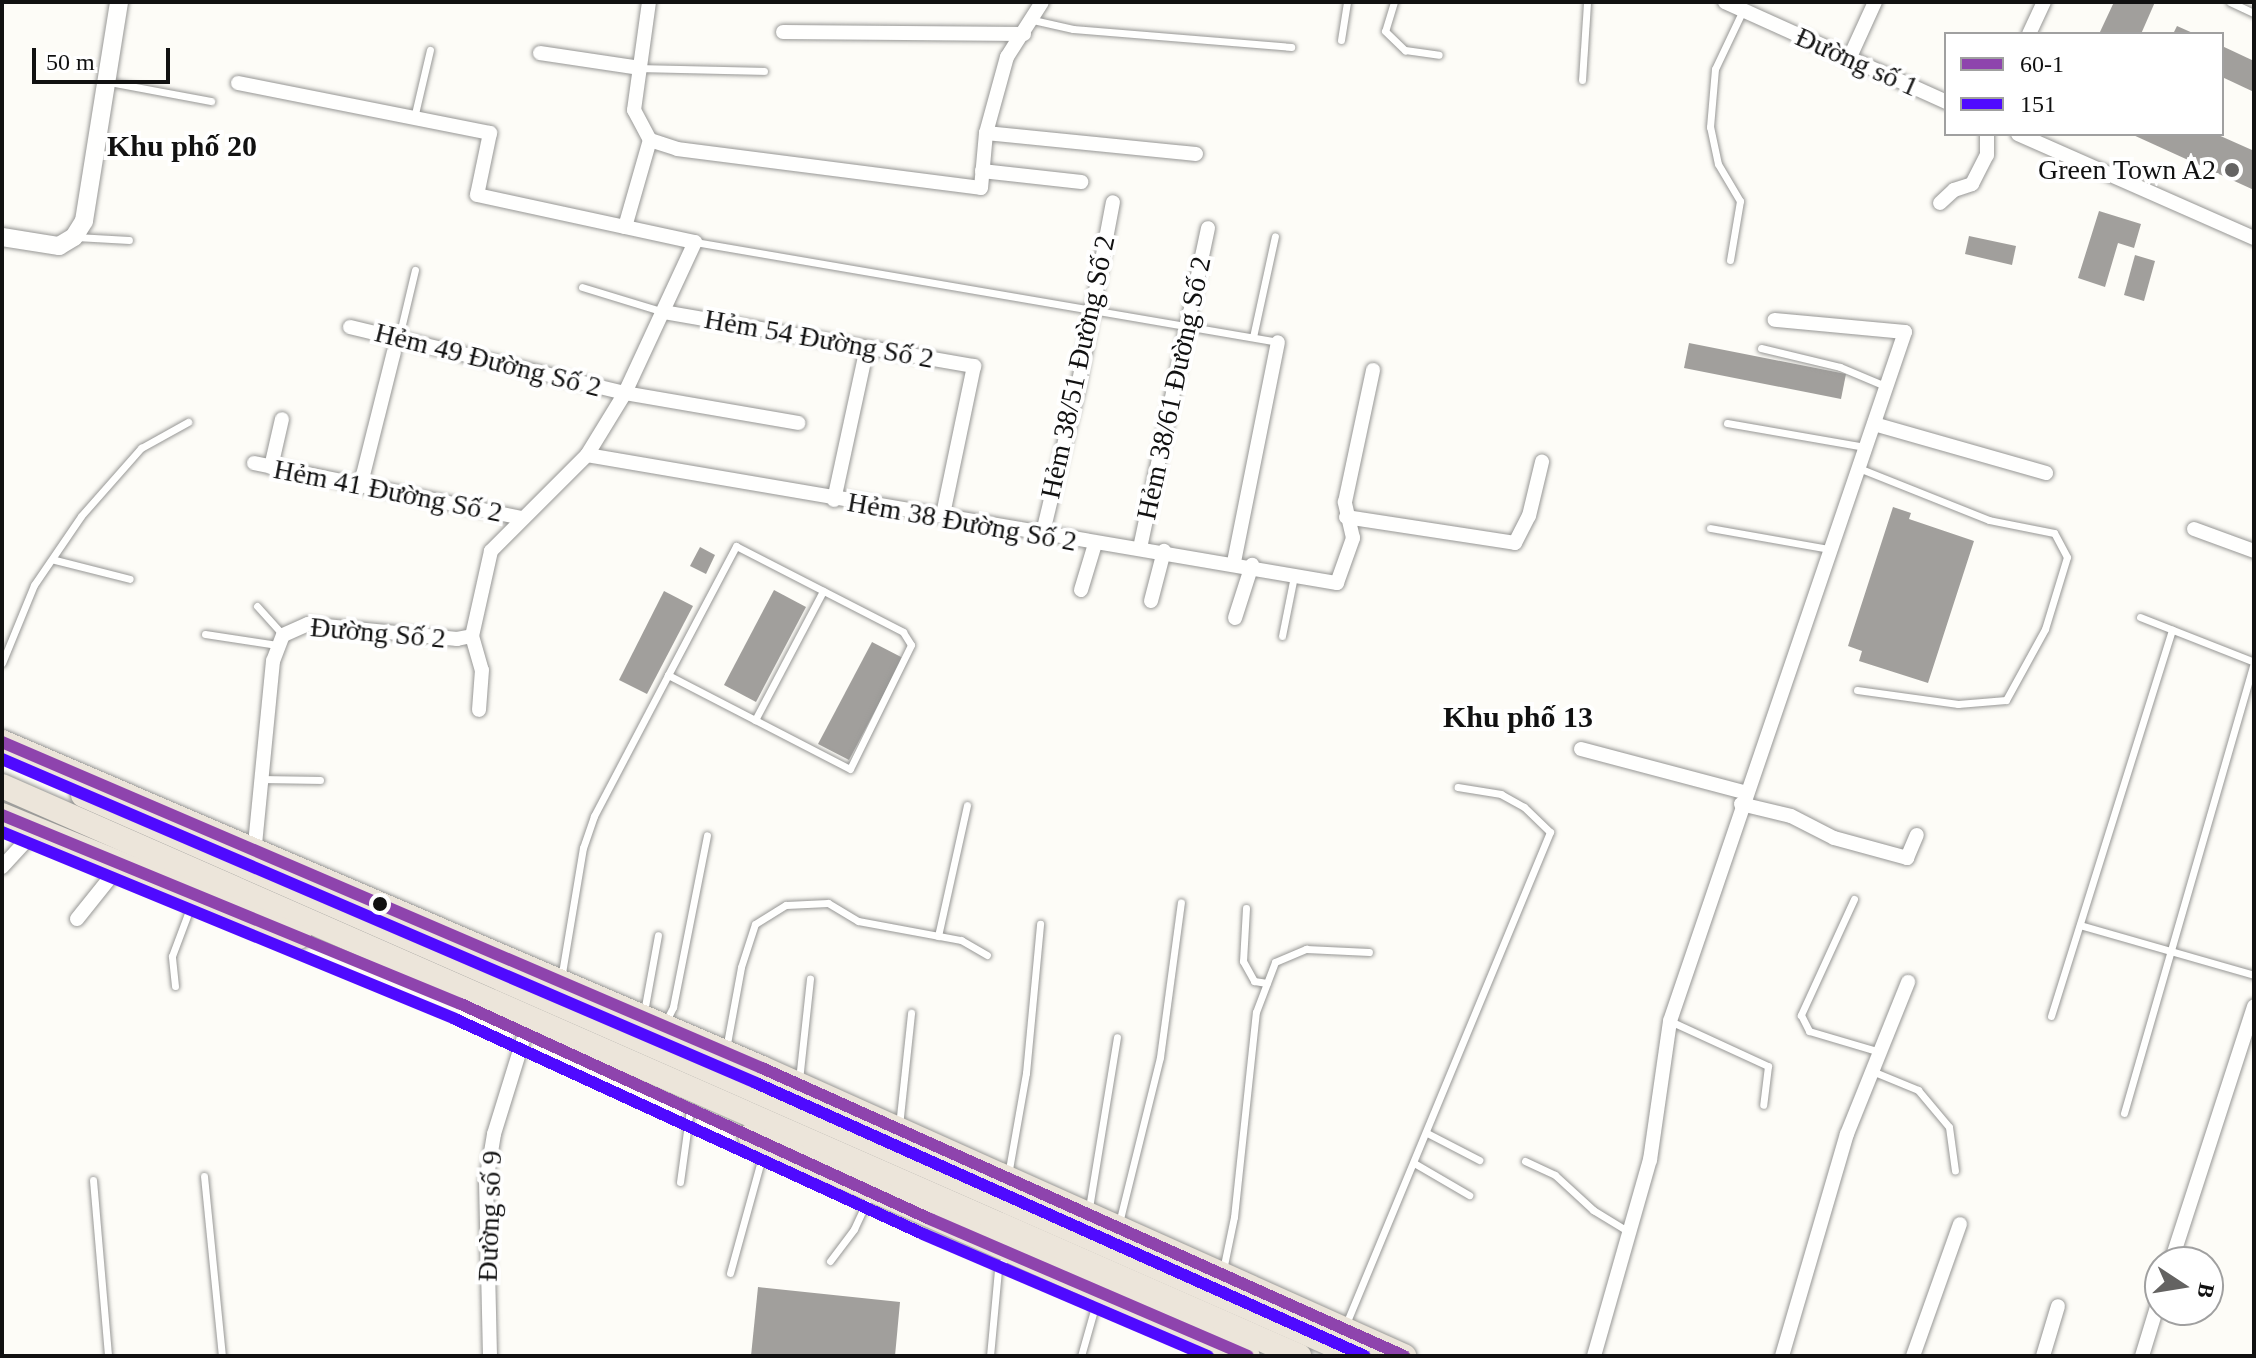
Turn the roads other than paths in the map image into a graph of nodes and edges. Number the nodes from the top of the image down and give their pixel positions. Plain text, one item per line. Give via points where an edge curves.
1 (119, 2) edge
2 (649, 2) edge
3 (1042, 2) edge
4 (1347, 2) edge
5 (1394, 2) edge
6 (1587, 2) edge
7 (1725, 2) edge
8 (1875, 2) edge
9 (2044, 2) edge
10 (2230, 2) edge
11 (1743, 10) junction
12 (2254, 13) edge
13 (1033, 20) junction
14 (783, 32) dead end
15 (2030, 32) edge
16 (1024, 34) junction
17 (1341, 40) dead end
18 (1291, 47) dead end
19 (430, 50) dead end
20 (540, 53) dead end
21 (1439, 55) dead end
22 (1849, 59) junction
23 (640, 68) junction
24 (764, 71) dead end
25 (1582, 80) dead end
26 (109, 82) junction
27 (238, 83) dead end
28 (211, 101) dead end
29 (1944, 101) edge
30 (414, 118) junction
31 (986, 133) junction
32 (1987, 136) edge
33 (2023, 136) edge
34 (650, 140) junction
35 (1196, 154) dead end
36 (982, 171) junction
37 (1081, 182) dead end
38 (1113, 202) dead end
39 (1940, 203) dead end
40 (625, 227) junction
41 (1208, 228) dead end
42 (1275, 236) dead end
43 (2, 237) edge
44 (74, 237) junction
45 (2254, 238) edge
46 (129, 240) dead end
47 (695, 242) junction
48 (1730, 260) dead end
49 (415, 270) dead end
50 (582, 287) dead end
51 (664, 312) junction
52 (1091, 312) junction
53 (1775, 320) dead end
54 (1185, 325) junction
55 (350, 327) dead end
56 (1253, 337) junction
57 (1278, 342) joint
58 (396, 344) junction
59 (867, 348) junction
60 (1761, 348) dead end
61 (1373, 370) dead end
62 (1887, 387) junction
63 (625, 393) junction
64 (282, 419) dead end
65 (188, 422) dead end
66 (798, 423) dead end
67 (1727, 423) dead end
68 (1874, 424) junction
69 (1865, 447) junction
70 (587, 455) junction
71 (1542, 462) dead end
72 (254, 463) dead end
73 (271, 467) junction
74 (1857, 468) junction
75 (2046, 473) dead end
76 (360, 487) junction
77 (834, 500) junction
78 (943, 514) junction
79 (1346, 517) junction
80 (522, 518) junction
81 (1710, 528) dead end
82 (2194, 529) dead end
83 (1043, 532) junction
84 (1095, 544) junction
85 (1140, 548) junction
86 (1829, 549) junction
87 (1164, 551) junction
88 (2254, 551) edge
89 (55, 560) junction
90 (1234, 562) junction
91 (1252, 565) junction
92 (1294, 574) junction
93 (130, 579) dead end
94 (1081, 590) dead end
95 (823, 591) junction
96 (1151, 601) dead end
97 (257, 606) dead end
98 (2140, 617) dead end
99 (1235, 618) dead end
100 (2172, 630) junction
101 (205, 634) dead end
102 (472, 636) junction
103 (1282, 636) dead end
104 (280, 640) junction
105 (2, 663) edge
106 (2254, 663) edge
107 (668, 675) junction
108 (1857, 690) dead end
109 (479, 710) dead end
110 (755, 720) junction
111 (2, 742) edge
112 (1581, 749) dead end
113 (2, 759) edge
114 (263, 779) junction
115 (320, 780) dead end
116 (2, 786) edge
117 (1458, 787) dead end
118 (1742, 798) junction
119 (967, 805) dead end
120 (2, 815) edge
121 (36, 830) junction
122 (707, 835) dead end
123 (1917, 835) dead end
124 (253, 860) junction
125 (121, 864) junction
126 (2, 867) edge
127 (195, 894) junction
128 (1854, 899) dead end
129 (1181, 902) dead end
130 (1246, 908) dead end
131 (77, 919) dead end
132 (1040, 924) dead end
133 (2080, 925) junction
134 (658, 935) dead end
135 (938, 936) junction
136 (2171, 950) junction
137 (1369, 952) dead end
138 (987, 955) dead end
139 (2254, 975) edge
140 (810, 979) dead end
141 (561, 981) junction
142 (1908, 982) dead end
143 (1267, 983) junction
144 (175, 986) dead end
145 (2254, 1006) edge
146 (911, 1013) dead end
147 (2051, 1016) dead end
148 (654, 1021) junction
149 (1670, 1021) junction
150 (525, 1034) junction
151 (1117, 1037) dead end
152 (1877, 1051) junction
153 (725, 1052) junction
154 (1870, 1071) junction
155 (798, 1084) junction
156 (1763, 1105) dead end
157 (690, 1109) junction
158 (2124, 1113) dead end
159 (898, 1129) junction
160 (1427, 1133) junction
161 (766, 1143) junction
162 (1479, 1160) dead end
163 (1525, 1161) dead end
164 (1414, 1163) junction
165 (1955, 1171) dead end
166 (204, 1176) dead end
167 (1008, 1178) junction
168 (93, 1180) dead end
169 (680, 1182) dead end
170 (875, 1183) junction
171 (1469, 1195) dead end
172 (1088, 1214) junction
173 (1960, 1224) dead end
174 (1629, 1232) junction
175 (1115, 1238) junction
176 (2176, 1246) edge
177 (1008, 1254) junction
178 (830, 1261) dead end
179 (730, 1273) dead end
180 (1218, 1284) junction
181 (1098, 1294) junction
182 (2058, 1306) dead end
183 (2151, 1326) edge
184 (1344, 1330) junction
185 (108, 1356) edge
186 (222, 1356) edge
187 (490, 1356) edge
188 (990, 1356) edge
189 (1081, 1356) edge
190 (1248, 1356) edge
191 (1299, 1356) edge
192 (1358, 1356) edge
193 (1404, 1356) edge
194 (1594, 1356) edge
195 (1782, 1356) edge
196 (1913, 1356) edge
197 (2043, 1356) edge
198 (2142, 1356) edge

1 - 26 street
2 - 23 street
3 - 13 street
4 - 17 lane
5 - 21 lane via 1385,31 1405,50
6 - 25 lane
7 - 11 street, Đường số 1
8 - 22 street
9 - 15 street
10 - 12 lane
11 - 22 street, Đường số 1
11 - 48 lane via 1715,69 1710,127 1718,164 1740,201
13 - 16 street
13 - 18 lane via 1101,32
14 - 16 street
16 - 31 street via 1007,57
19 - 30 lane
20 - 23 street
22 - 29 street, Đường số 1
23 - 24 lane
23 - 34 street via 634,110
26 - 28 lane
26 - 44 street via 84,221
27 - 30 street
30 - 40 street via 490,133 477,195
31 - 35 street
31 - 36 street
32 - 39 street via 1987,155 1972,184 1954,190
33 - 45 street
34 - 36 street via 677,149 981,188
34 - 40 street
36 - 37 street
38 - 52 street, Hẻm 38/51 Đường Số 2
40 - 47 street
41 - 54 street, Hẻm 38/61 Đường Số 2
42 - 56 lane
43 - 44 street via 59,246
44 - 46 lane
47 - 51 street, Đường Số 2
47 - 52 lane
49 - 58 lane
50 - 51 lane
51 - 59 street, Hẻm 54 Đường Số 2
51 - 63 street, Đường Số 2
52 - 54 lane
52 - 83 street, Hẻm 38/51 Đường Số 2
53 - 62 street via 1905,332
54 - 56 lane
54 - 85 street, Hẻm 38/61 Đường Số 2
55 - 58 street, Hẻm 49 Đường Số 2
56 - 57 lane
57 - 90 street
58 - 63 street, Hẻm 49 Đường Số 2
58 - 76 street
59 - 77 street
59 - 78 street, Hẻm 54 Đường Số 2 via 974,366
60 - 62 lane via 1840,367
61 - 79 street
62 - 68 street
63 - 66 street, Hẻm 49 Đường Số 2
63 - 70 street, Đường Số 2
64 - 73 street
65 - 89 lane via 141,448 81,516
67 - 69 lane
68 - 69 street
68 - 75 street
69 - 74 street
70 - 77 street, Hẻm 38 Đường Số 2
70 - 80 street, Đường Số 2
71 - 79 street via 1529,516 1515,543
72 - 73 street, Hẻm 41 Đường Số 2
73 - 76 street, Hẻm 41 Đường Số 2
74 - 86 street
74 - 108 lane via 1989,520 2054,533 2067,557 2045,629 2006,700 1958,704
76 - 80 street, Hẻm 41 Đường Số 2
77 - 78 street, Hẻm 38 Đường Số 2
78 - 83 street, Hẻm 38 Đường Số 2
79 - 92 street, Hẻm 38 Đường Số 2 via 1353,538 1337,583
80 - 102 street, Đường Số 2 via 488,558
81 - 86 lane
82 - 88 street
83 - 84 street, Hẻm 38 Đường Số 2
84 - 85 street, Hẻm 38 Đường Số 2
84 - 94 street
85 - 87 street, Hẻm 38 Đường Số 2
86 - 118 street
87 - 90 street, Hẻm 38 Đường Số 2
87 - 96 street
89 - 93 lane
89 - 105 lane via 34,585
90 - 91 street, Hẻm 38 Đường Số 2
91 - 92 street, Hẻm 38 Đường Số 2
91 - 99 street
92 - 103 lane
95 - 107 lane via 736,546
95 - 110 lane
95 - 110 lane via 907,636 911,651 850,769
97 - 104 lane
98 - 100 lane
100 - 106 lane
100 - 133 lane
101 - 104 lane
102 - 104 street, Đường Số 2 via 457,639 308,624
102 - 109 street via 482,670
104 - 114 street, Đường Số 2
106 - 136 lane
107 - 110 lane
107 - 141 lane via 588,831
111 - 124 highway
112 - 118 street
113 - 124 highway
114 - 115 lane
114 - 124 street, Đường Số 2
116 - 170 highway
117 - 160 lane via 1501,794 1550,832
118 - 123 street via 1834,838 1907,858
118 - 149 street
119 - 135 lane
120 - 121 highway
121 - 125 highway
121 - 126 street
122 - 148 lane via 673,1007
124 - 141 highway
124 - 175 highway
125 - 127 highway
125 - 131 street
127 - 144 lane via 172,956
127 - 150 highway
128 - 152 lane via 1801,1015 1809,1031
129 - 175 lane via 1160,1057
130 - 143 lane via 1243,961 1254,981
132 - 167 lane via 1026,1073
133 - 136 lane
133 - 147 lane
134 - 148 lane
135 - 138 lane via 961,940
135 - 153 lane via 858,921 828,903 786,905 755,924
136 - 139 lane
136 - 158 lane
137 - 143 lane via 1306,949 1275,962
140 - 155 lane
141 - 148 highway
142 - 152 street
143 - 180 lane via 1256,1012 1234,1217
145 - 176 street
146 - 159 lane
148 - 153 highway
149 - 156 lane via 1768,1066
149 - 174 street via 1650,1160
150 - 157 highway
150 - 187 street, Đường số 9 via 494,1134 486,1182
151 - 172 lane
152 - 154 street
153 - 155 highway
154 - 165 lane via 1918,1090 1949,1127
154 - 195 street
155 - 159 highway
157 - 161 highway
157 - 169 lane
159 - 167 highway
160 - 162 lane
160 - 164 lane
161 - 170 highway
161 - 179 lane
163 - 174 lane via 1555,1175 1593,1210
164 - 171 lane
164 - 184 lane
166 - 186 lane
167 - 172 highway
168 - 185 lane
170 - 177 highway
170 - 178 lane via 854,1229
170 - 191 highway
172 - 175 highway
173 - 196 street
174 - 194 street
175 - 180 highway
177 - 181 highway
177 - 188 lane via 998,1269
180 - 184 highway
180 - 192 highway
181 - 189 lane
181 - 190 highway
182 - 197 street
183 - 198 street
184 - 193 highway

